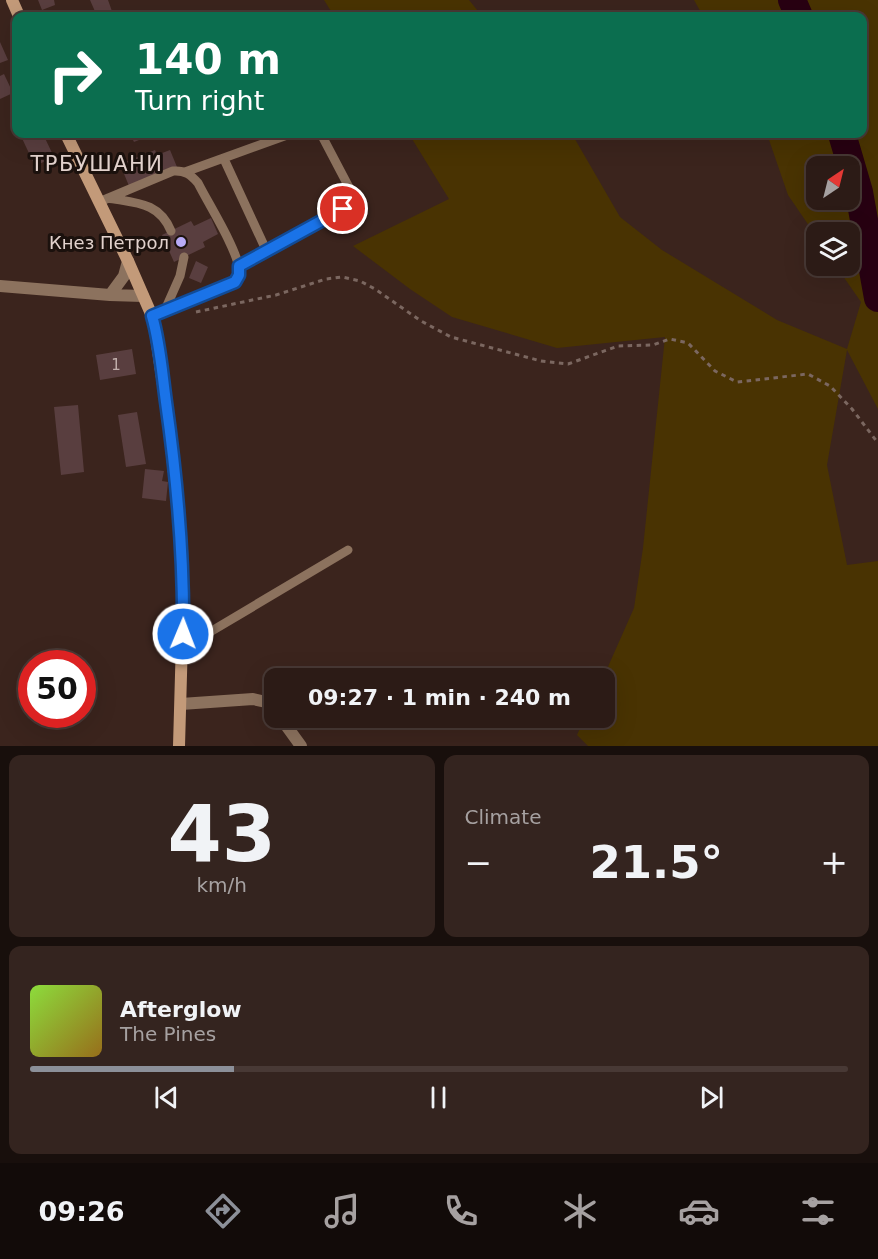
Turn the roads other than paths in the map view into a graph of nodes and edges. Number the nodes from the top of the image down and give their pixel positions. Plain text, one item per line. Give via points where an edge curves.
1 (68, 138) edge
2 (279, 138) edge
3 (323, 138) edge
4 (224, 159) junction
5 (185, 172) junction
6 (104, 200) junction
7 (171, 231) dead end
8 (267, 252) junction
9 (184, 257) dead end
10 (128, 261) junction
11 (239, 266) junction
12 (0, 285) edge
13 (110, 296) junction
14 (143, 296) junction
15 (165, 310) junction
16 (152, 316) junction
17 (348, 550) dead end
18 (183, 648) junction
19 (264, 702) edge
20 (181, 704) junction
21 (288, 728) edge
22 (179, 746) edge
23 (301, 746) edge

1 - 6 main road
2 - 4 lane
3 - 8 lane via 352,193 349,201 343,209
4 - 5 lane
4 - 8 lane
5 - 6 lane via 173,171
5 - 11 lane via 198,183
6 - 7 lane via 143,204 159,211
6 - 10 main road
8 - 11 lane
9 - 15 lane
10 - 13 street via 124,276
10 - 14 main road
11 - 15 lane via 235,282
12 - 13 street
13 - 14 street
14 - 16 main road
15 - 16 lane
16 - 18 main road via 180,525
17 - 18 lane
18 - 20 main road
19 - 20 street
20 - 22 main road
21 - 23 street

